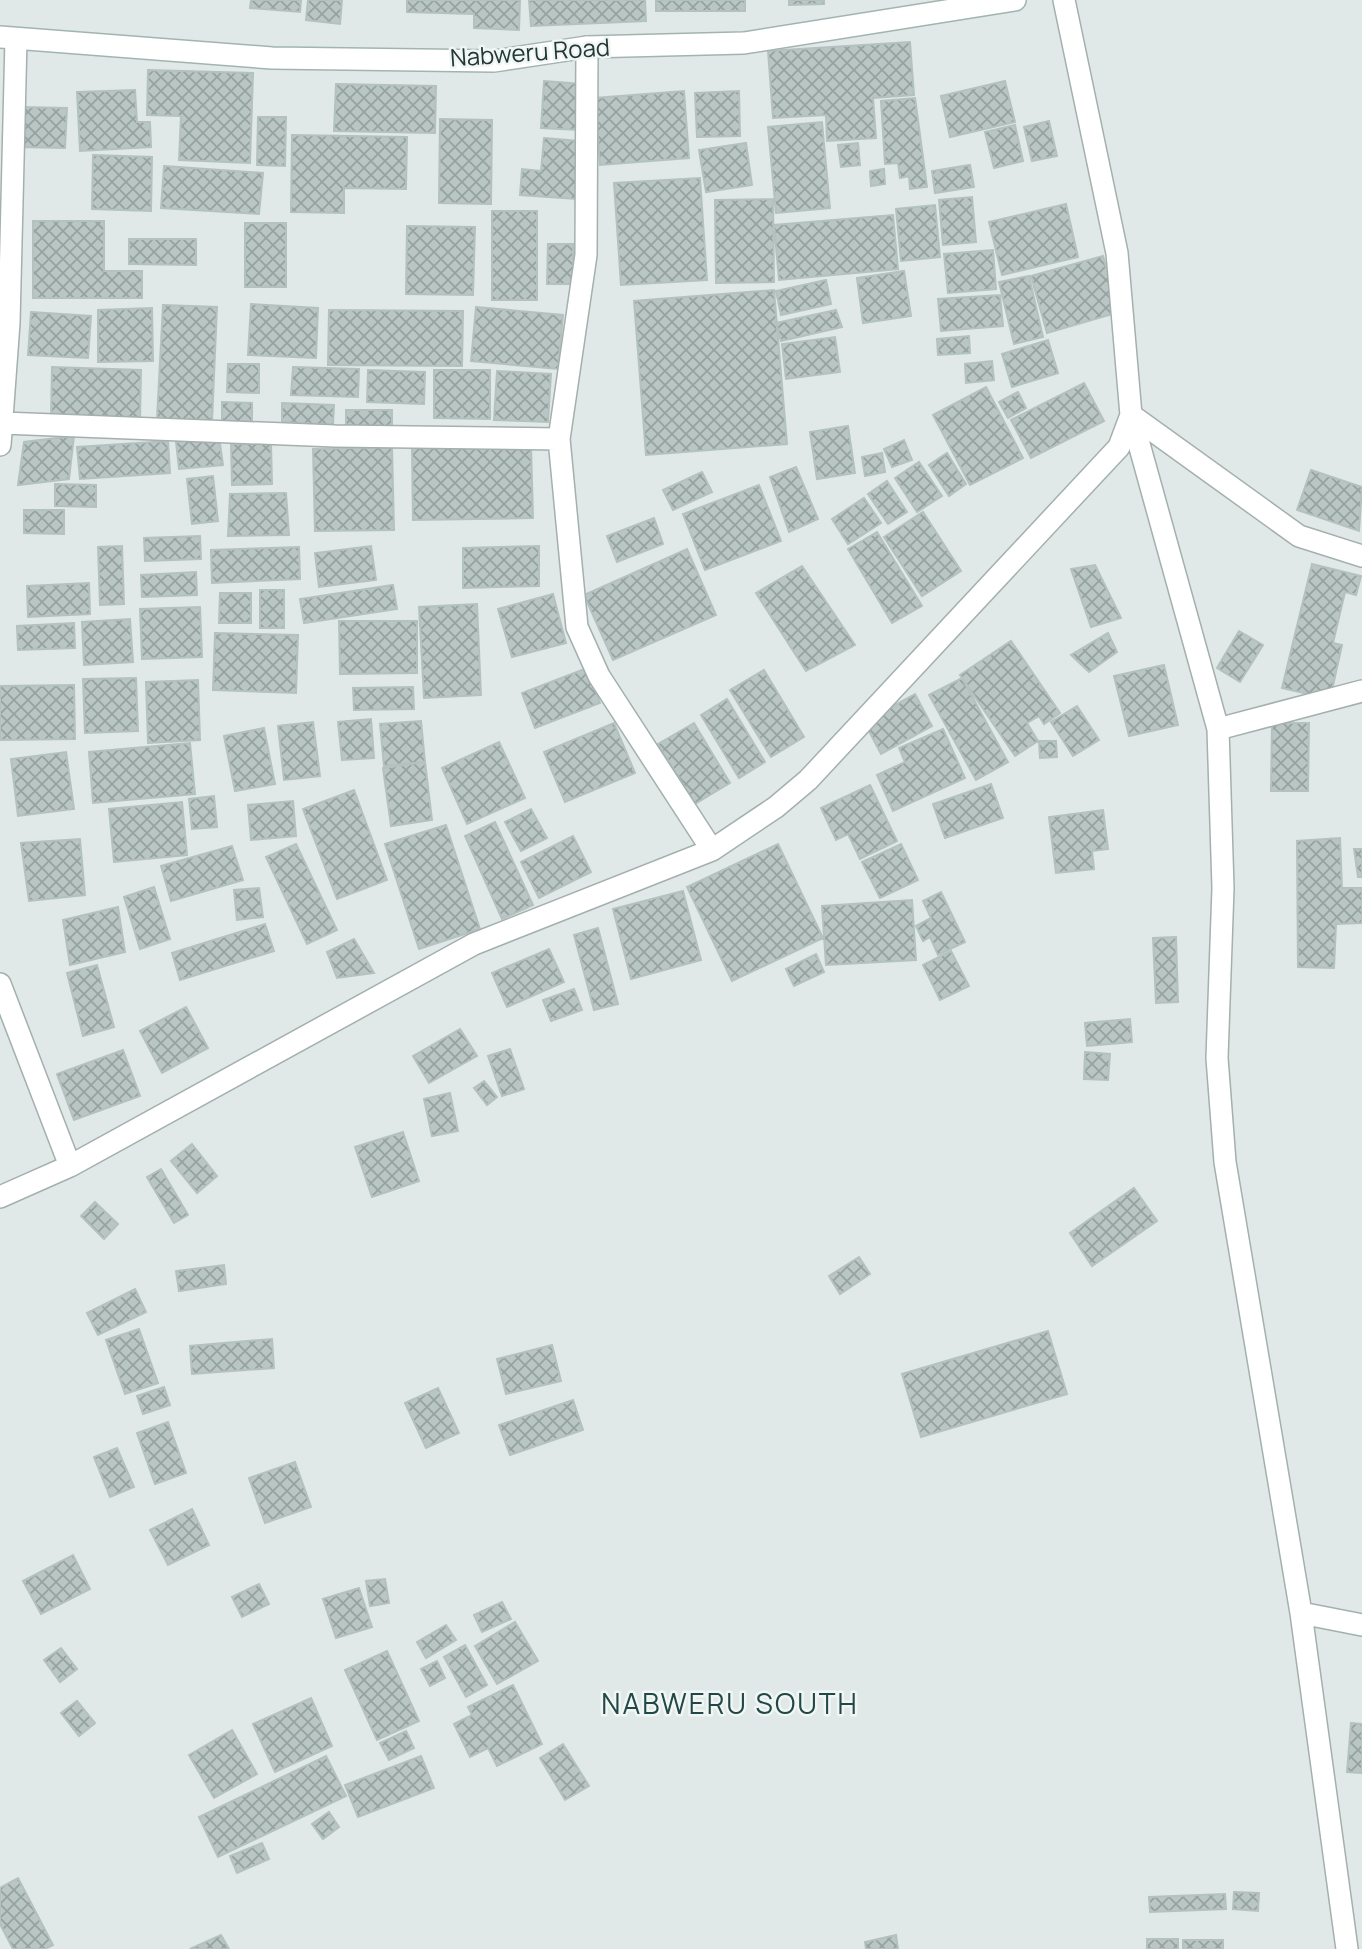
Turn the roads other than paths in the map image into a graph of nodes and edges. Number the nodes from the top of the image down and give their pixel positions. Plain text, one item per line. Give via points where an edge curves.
1 (1015, 0) edge
2 (1064, 0) edge
3 (8, 38) edge
4 (587, 47) junction
5 (1131, 415) junction
6 (3, 423) junction
7 (559, 439) junction
8 (0, 445) edge
9 (1362, 556) edge
10 (1362, 691) edge
11 (1218, 729) junction
12 (712, 850) junction
13 (0, 984) edge
14 (70, 1166) junction
15 (0, 1197) edge
16 (1301, 1613) junction
17 (1362, 1625) edge
18 (1347, 1949) edge

1 - 4 street, Nabweru Road via 744,43
2 - 5 street via 1117,253
3 - 4 street, Nabweru Road via 272,58 494,61
3 - 6 street
4 - 7 street via 586,255
5 - 9 street via 1299,536
5 - 11 street
5 - 12 street via 1119,447 808,780
6 - 7 street
6 - 8 street
7 - 12 street via 577,627 599,676
10 - 11 street
11 - 16 street via 1223,888 1217,1058 1225,1162
12 - 14 street via 474,944
13 - 14 street
14 - 15 street
16 - 17 street
16 - 18 street

